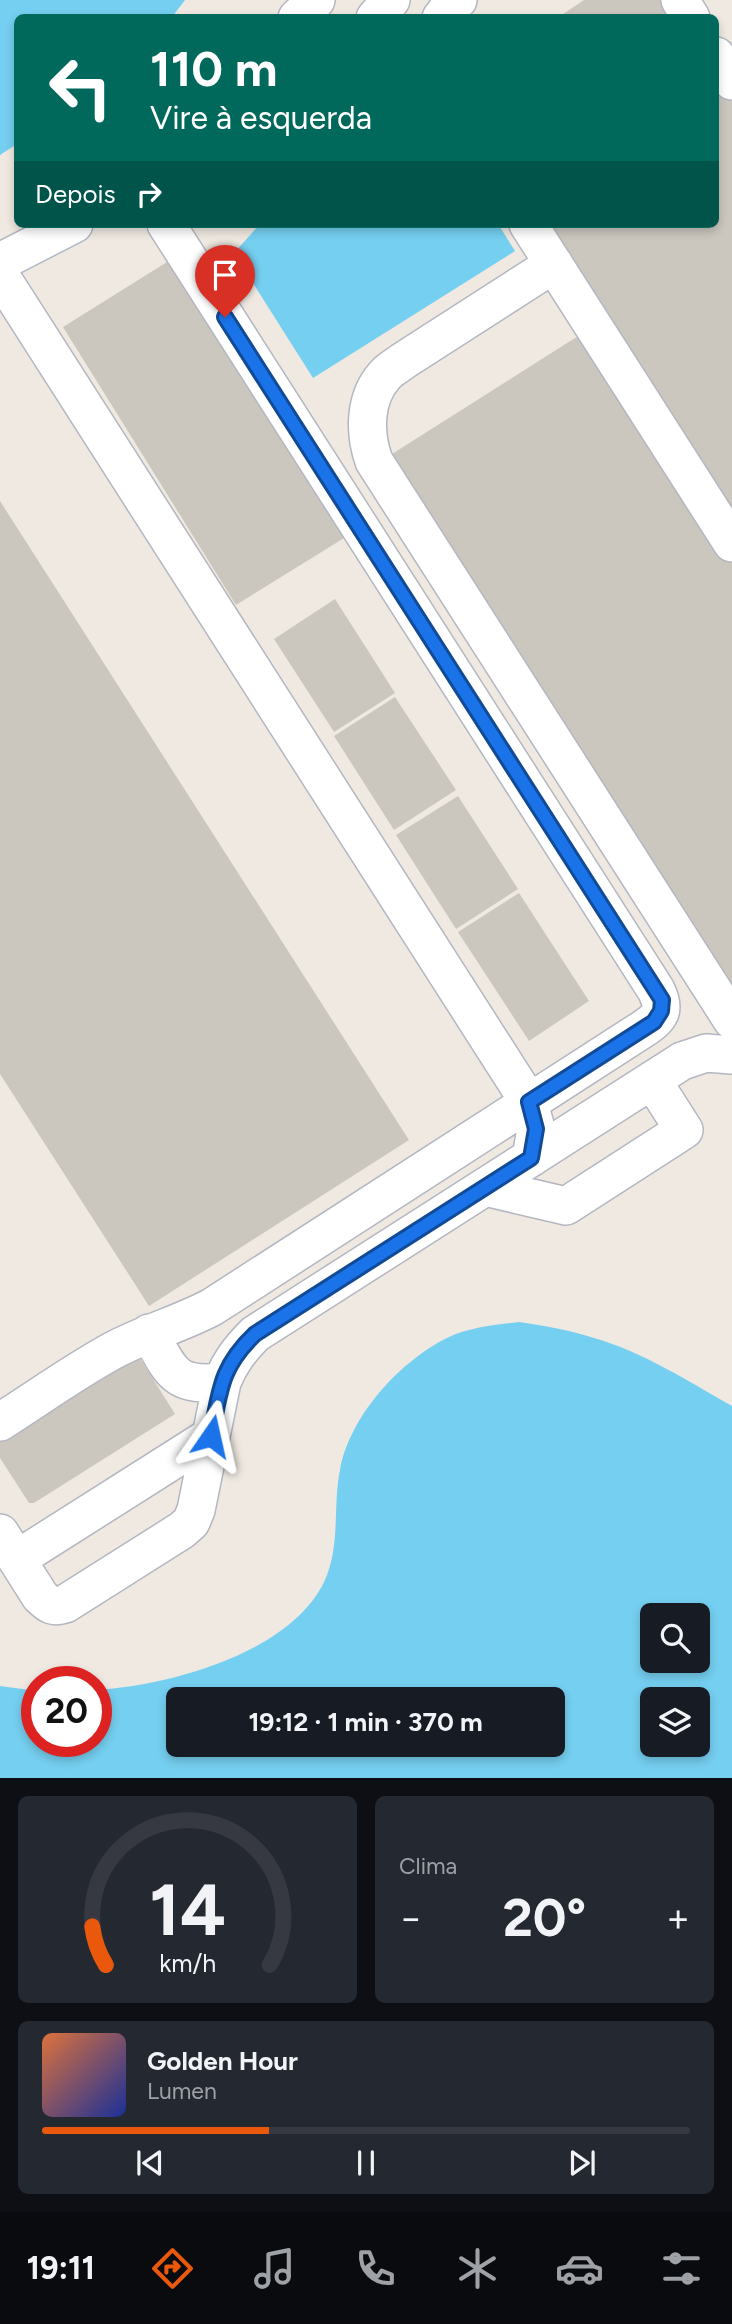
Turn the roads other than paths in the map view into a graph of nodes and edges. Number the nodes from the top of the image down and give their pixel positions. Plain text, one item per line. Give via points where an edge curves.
1 (316, 0) edge
2 (391, 0) edge
3 (458, 0) edge
4 (301, 14) edge
5 (379, 14) edge
6 (444, 14) edge
7 (719, 61) edge
8 (732, 81) edge
9 (66, 228) edge
10 (169, 228) edge
11 (531, 228) edge
12 (0, 262) edge
13 (554, 264) junction
14 (0, 275) edge
15 (732, 543) edge
16 (732, 1020) edge
17 (732, 1055) edge
18 (652, 1080) junction
19 (529, 1102) junction
20 (531, 1158) junction
21 (485, 1187) junction
22 (149, 1333) junction
23 (222, 1382) junction
24 (0, 1422) edge
25 (211, 1436) junction
26 (8, 1546) edge

1 - 4 lane
2 - 5 lane
3 - 6 lane
7 - 8 lane
9 - 12 lane
10 - 19 lane via 662,1000 654,1022
11 - 13 lane
13 - 15 lane
13 - 16 lane via 385,375 369,408 368,442 374,461
14 - 19 lane
17 - 18 lane via 706,1053 682,1061
18 - 20 lane
18 - 21 lane via 684,1130 566,1206
19 - 20 lane via 536,1129
19 - 22 lane via 212,1307
20 - 21 lane
21 - 23 lane via 255,1334 229,1364
22 - 23 lane via 175,1374 188,1382
22 - 24 lane via 112,1351
23 - 25 lane
25 - 26 lane
25 - 26 lane via 191,1522 65,1604 49,1605 40,1596

